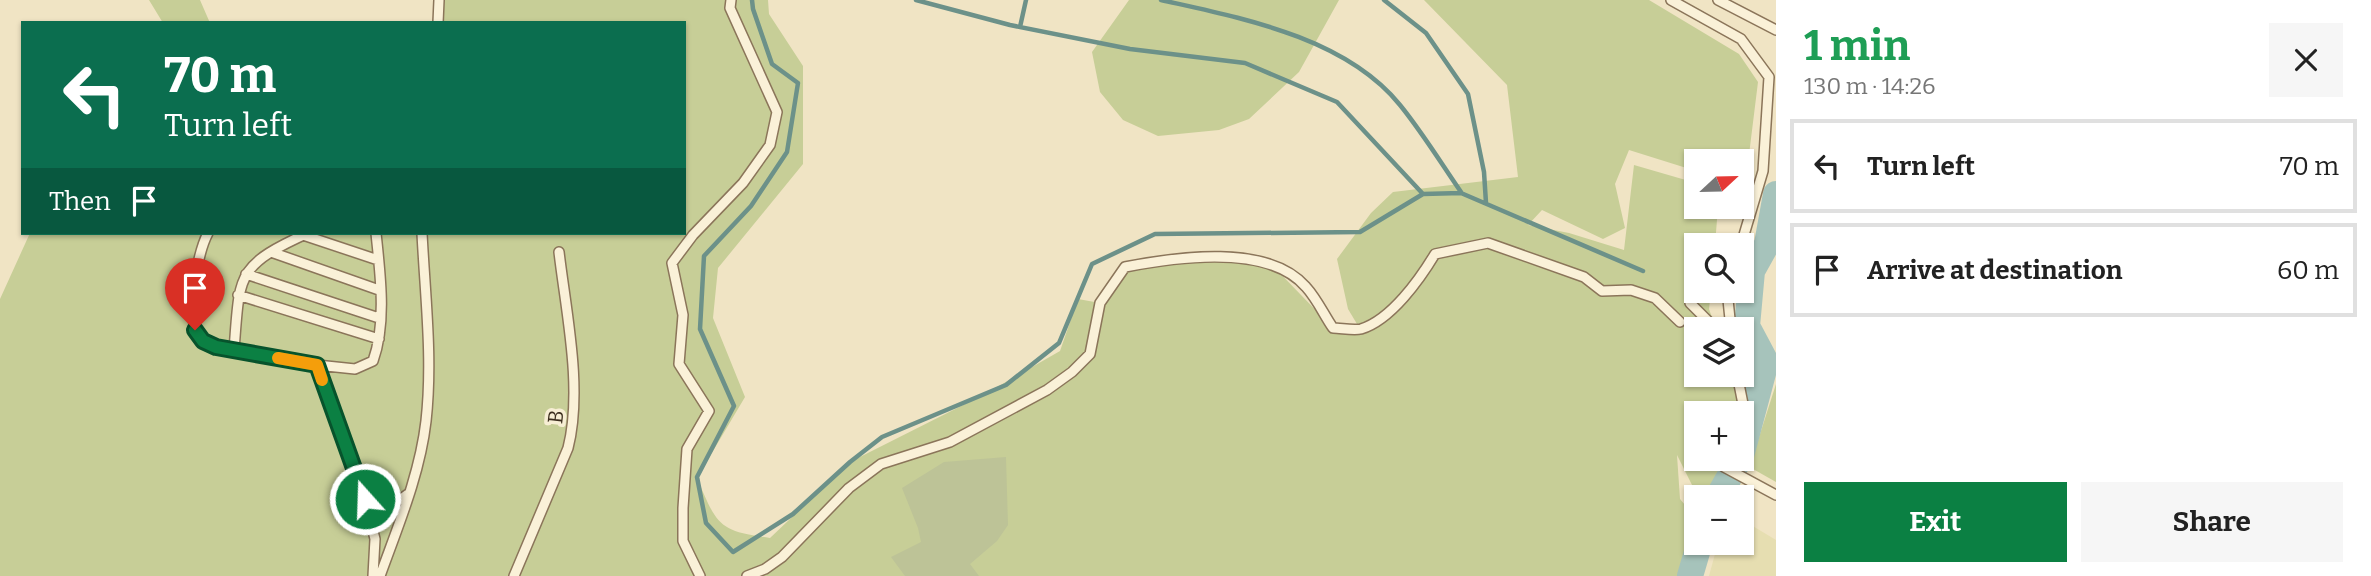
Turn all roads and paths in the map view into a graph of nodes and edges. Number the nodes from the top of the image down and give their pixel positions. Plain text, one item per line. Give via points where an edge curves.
1 (439, 0) edge
2 (731, 0) edge
3 (1671, 0) edge
4 (1718, 0) edge
5 (438, 21) edge
6 (1776, 30) edge
7 (1745, 233) edge
8 (207, 235) edge
9 (303, 235) edge
10 (308, 235) edge
11 (376, 235) edge
12 (422, 235) edge
13 (271, 252) junction
14 (559, 252) dead end
15 (378, 260) junction
16 (246, 274) junction
17 (379, 290) junction
18 (238, 295) junction
19 (1690, 303) dead end
20 (1704, 317) edge
21 (379, 318) junction
22 (1680, 322) dead end
23 (379, 339) junction
24 (234, 350) junction
25 (317, 365) junction
26 (1731, 471) edge
27 (408, 494) junction
28 (1776, 495) edge
29 (365, 499) junction
30 (373, 576) edge
31 (380, 576) edge
32 (514, 576) edge
33 (700, 576) edge
34 (747, 576) edge

1 - 5 lane
2 - 33 lane via 730,8 777,112 770,145 743,183 672,262 683,314 679,364 709,411 687,449 683,508 683,541
3 - 7 lane via 1741,39 1769,77 1763,171
4 - 6 lane
8 - 24 lane via 192,310 195,330 203,341
9 - 13 lane
10 - 15 lane
11 - 15 lane
12 - 27 lane via 429,365 426,421
13 - 16 lane via 253,263
13 - 17 lane
14 - 32 lane, B via 576,405 568,447
15 - 17 lane
16 - 18 lane
16 - 21 lane
17 - 21 lane
18 - 23 lane
18 - 24 lane
19 - 20 lane
21 - 23 lane
22 - 34 lane via 1655,298 1631,290 1602,291 1584,277 1488,243 1436,254 1390,311 1360,330 1333,328 1305,285 1268,261 1225,257 1125,267 1100,303 1090,354 1072,372 950,442 881,464 849,488 782,557
23 - 25 lane via 373,361 364,367
24 - 25 lane
25 - 29 lane
26 - 28 lane
27 - 29 lane via 382,506
27 - 31 lane
29 - 30 lane via 374,539

